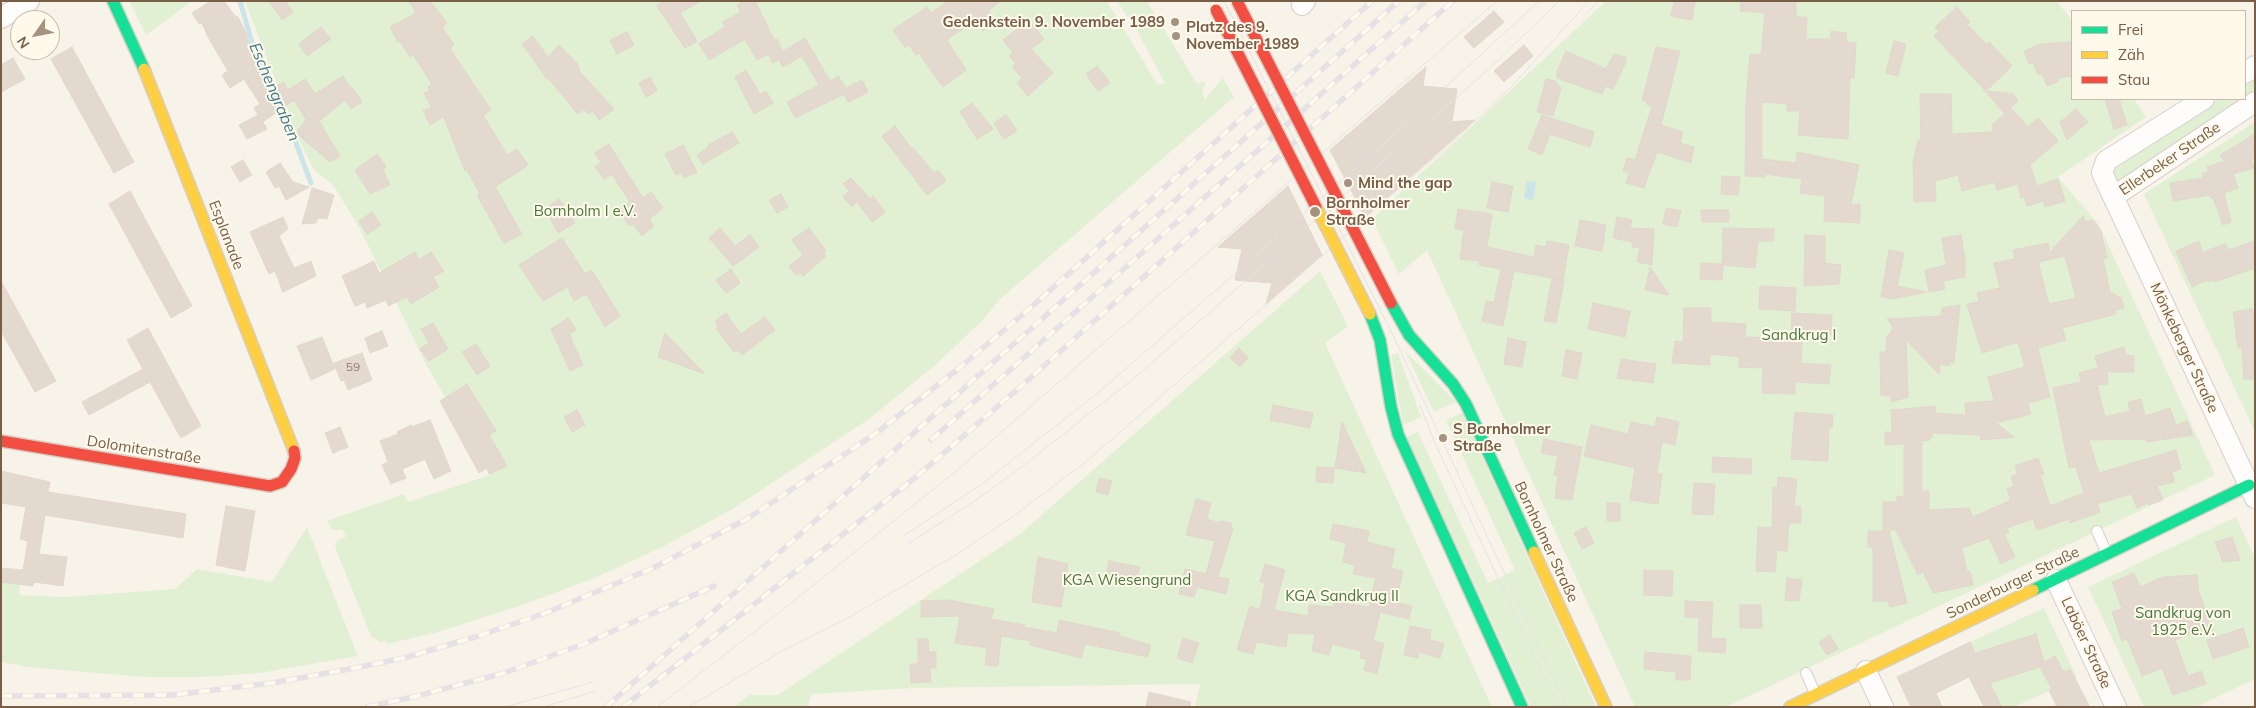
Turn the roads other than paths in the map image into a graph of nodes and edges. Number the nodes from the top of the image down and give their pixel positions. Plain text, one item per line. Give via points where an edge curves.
1 (29, 1) edge
2 (113, 1) edge
3 (1237, 1) edge
4 (1214, 6) edge
5 (1, 18) edge
6 (2202, 100) edge
7 (2255, 102) edge
8 (2113, 197) junction
9 (1, 441) edge
10 (282, 482) joint
11 (2252, 492) edge
12 (2097, 531) dead end
13 (2108, 555) junction
14 (2056, 580) junction
15 (1866, 671) junction
16 (1806, 674) dead end
17 (1816, 695) junction
18 (1522, 707) edge
19 (1606, 707) edge
20 (1790, 707) edge
21 (1883, 707) edge
22 (2116, 707) edge

1 - 5 street
2 - 10 main road, Esplanade via 135,45 293,447 295,458
3 - 19 main road, Bornholmer Straße, bridge via 1390,304 1409,335 1453,384 1466,404
4 - 18 main road, bridge via 1370,314 1380,340 1398,434
6 - 8 street, Ellerbeker Straße via 2106,161 2102,174
7 - 8 street, Ellerbeker Straße
8 - 11 street, Mönkeberger Straße
9 - 10 main road, Dolomitenstraße via 270,486
11 - 13 main road, Sonderburger Straße
12 - 13 lane
13 - 14 main road, Sonderburger Straße
14 - 15 main road, Sonderburger Straße
14 - 22 street, Laböer Straße
15 - 17 main road, Sonderburger Straße
15 - 21 street
16 - 17 lane
17 - 20 main road, Sonderburger Straße

